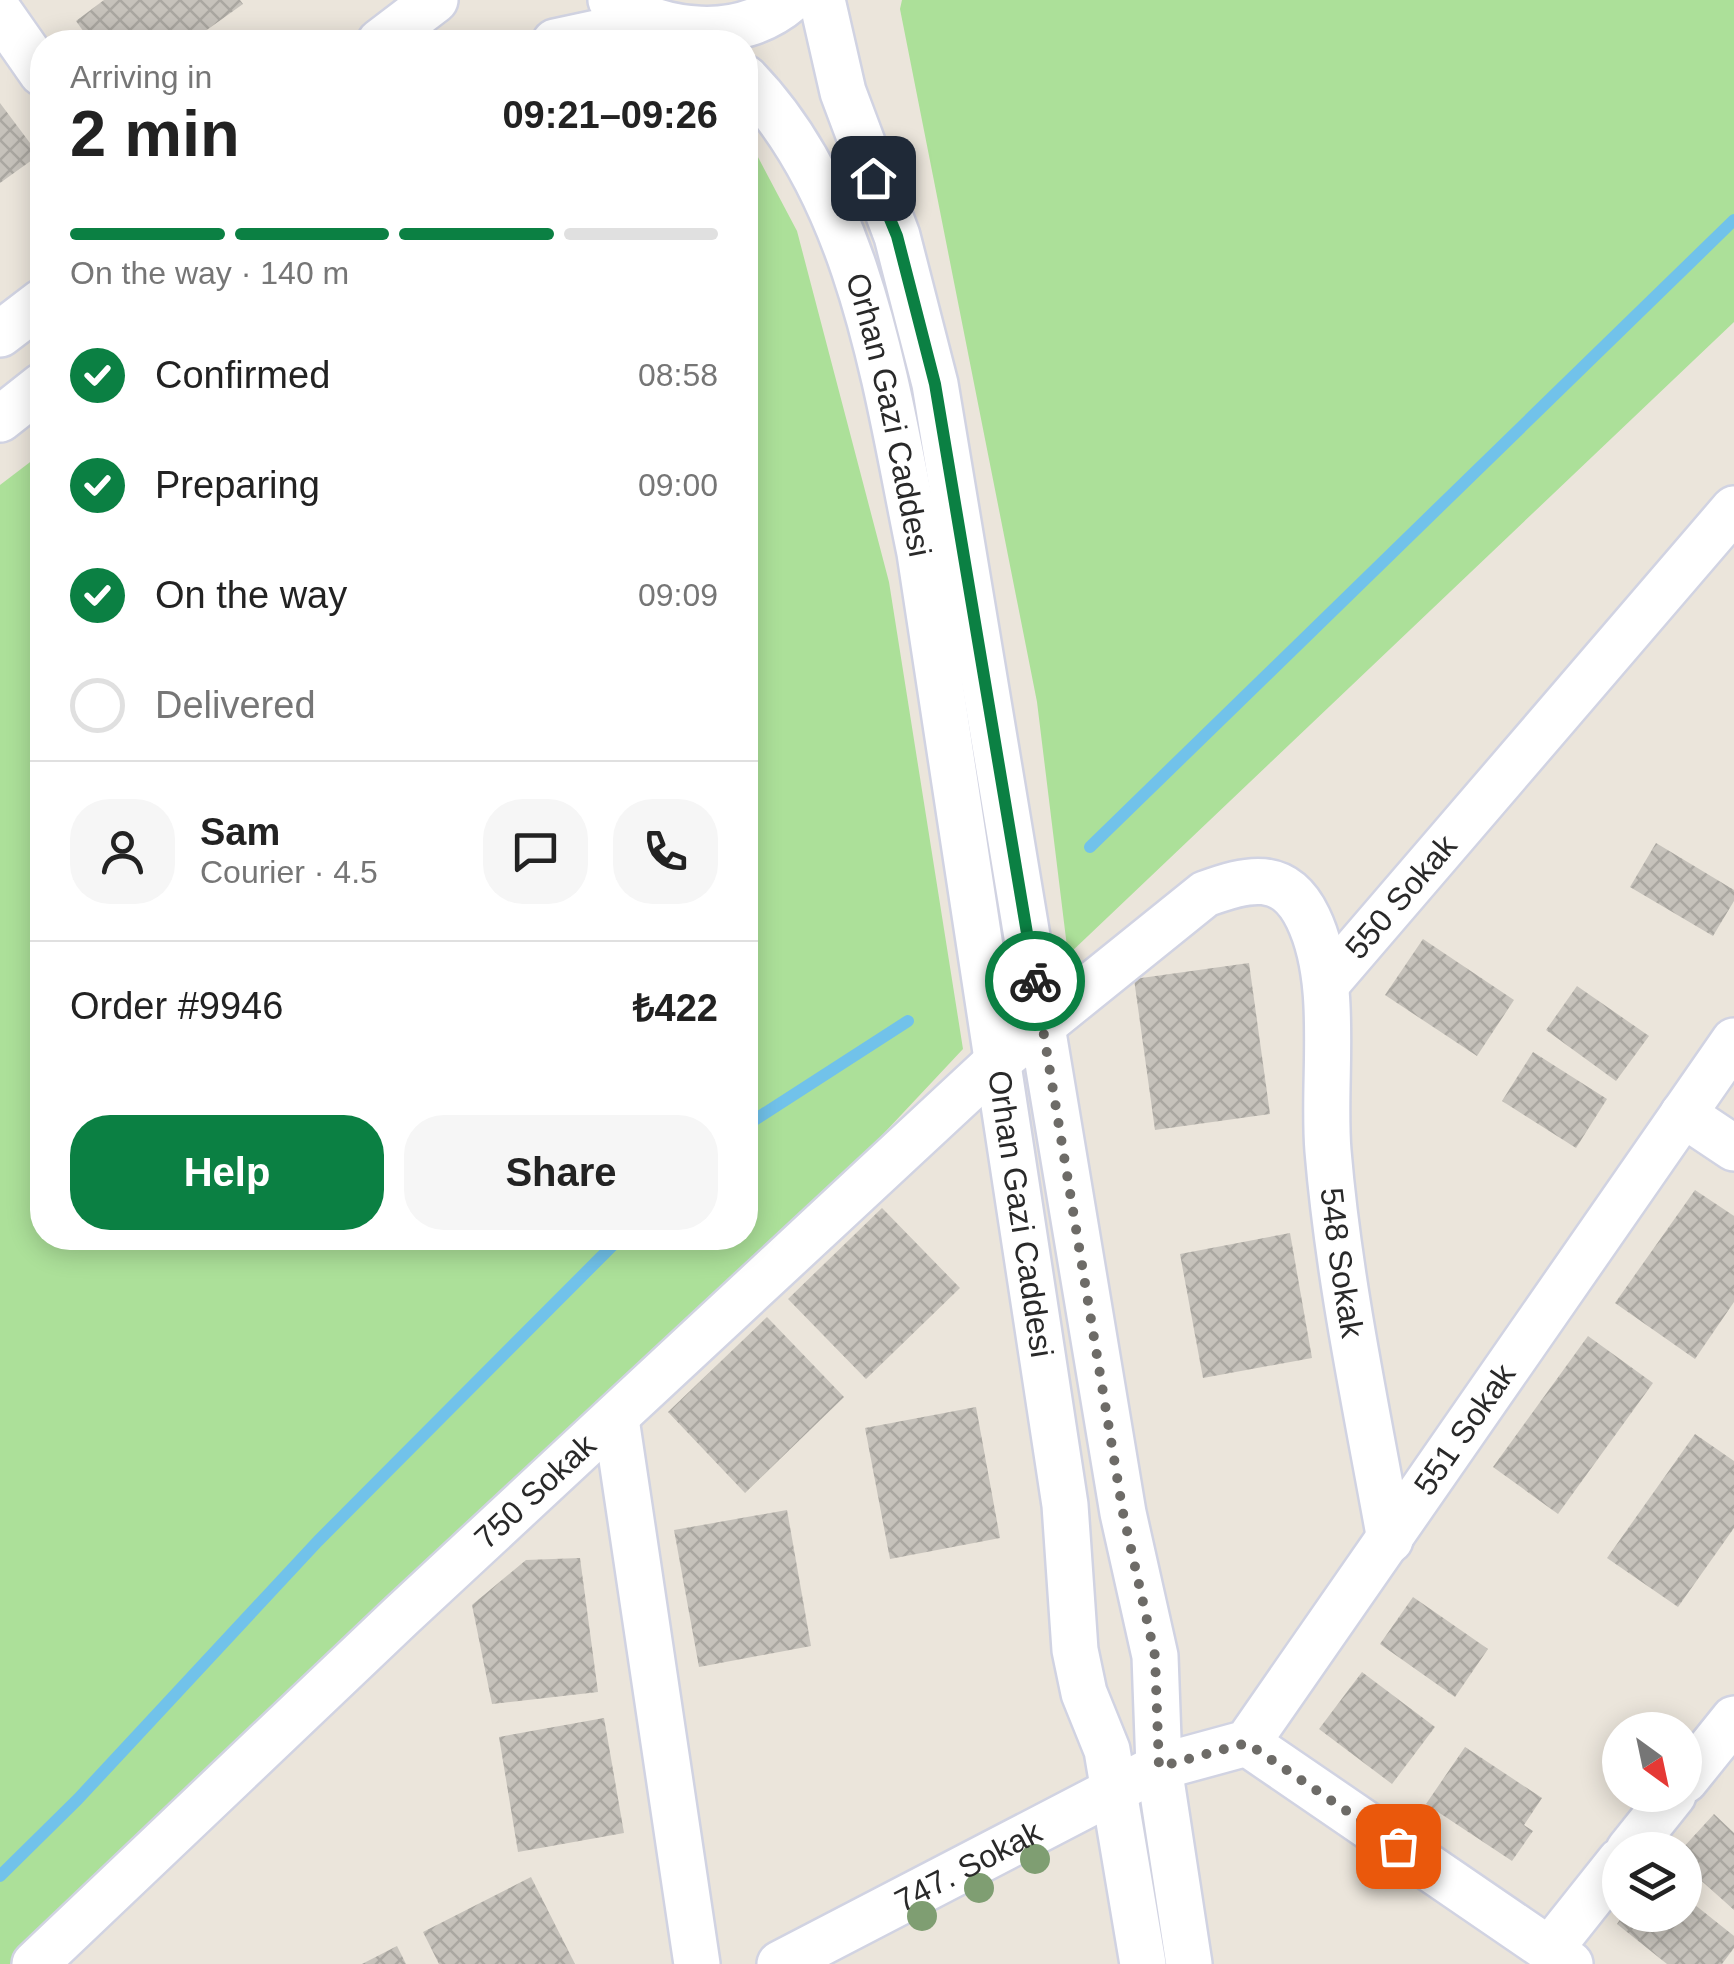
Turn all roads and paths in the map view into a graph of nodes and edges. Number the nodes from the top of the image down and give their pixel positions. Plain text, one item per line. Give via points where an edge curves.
1 (434, 0) edge
2 (790, 0) edge
3 (822, 0) edge
4 (630, 11) edge
5 (0, 13) edge
6 (395, 30) edge
7 (585, 30) edge
8 (684, 30) edge
9 (723, 30) edge
10 (30, 56) edge
11 (758, 94) edge
12 (30, 311) edge
13 (0, 334) edge
14 (30, 395) edge
15 (0, 418) edge
16 (1734, 509) edge
17 (1326, 984) junction
18 (1043, 1027) junction
19 (1734, 1041) edge
20 (998, 1061) junction
21 (1683, 1114) junction
22 (1734, 1148) edge
23 (616, 1419) junction
24 (1390, 1540) junction
25 (1734, 1720) edge
26 (1247, 1743) junction
27 (1702, 1759) edge
28 (1159, 1767) junction
29 (1115, 1790) junction
30 (1659, 1812) edge
31 (1643, 1832) edge
32 (1602, 1890) edge
33 (1560, 1956) edge
34 (35, 1964) edge
35 (698, 1964) edge
36 (780, 1964) edge
37 (1143, 1964) edge
38 (1189, 1964) edge

1 - 6 street
2 - 9 street
3 - 18 street, Orhan Gazi Caddesi via 843,92 897,236 935,384
4 - 7 street
4 - 8 street
5 - 10 street
11 - 20 street, Orhan Gazi Caddesi via 824,191 888,396 920,554
12 - 13 street
14 - 15 street
16 - 17 street, 550 Sokak
17 - 18 street, 550 Sokak via 1308,917 1285,890 1265,880 1239,882 1205,894
17 - 24 street, 548 Sokak via 1328,1148 1344,1284
18 - 20 street, 750 Sokak
18 - 28 street, Orhan Gazi Caddesi via 1123,1513 1155,1656
19 - 21 street, 551 Sokak
20 - 23 street, 750 Sokak
20 - 29 street, Orhan Gazi Caddesi via 1066,1505 1076,1650
21 - 22 street
21 - 24 street, 551 Sokak
23 - 34 street, 750 Sokak
23 - 35 street
24 - 26 street, 551 Sokak
25 - 27 street
26 - 28 street
26 - 33 street
28 - 29 street, 747. Sokak
28 - 38 street, Orhan Gazi Caddesi
29 - 36 street, 747. Sokak
29 - 37 street, Orhan Gazi Caddesi
30 - 31 street
32 - 33 street

